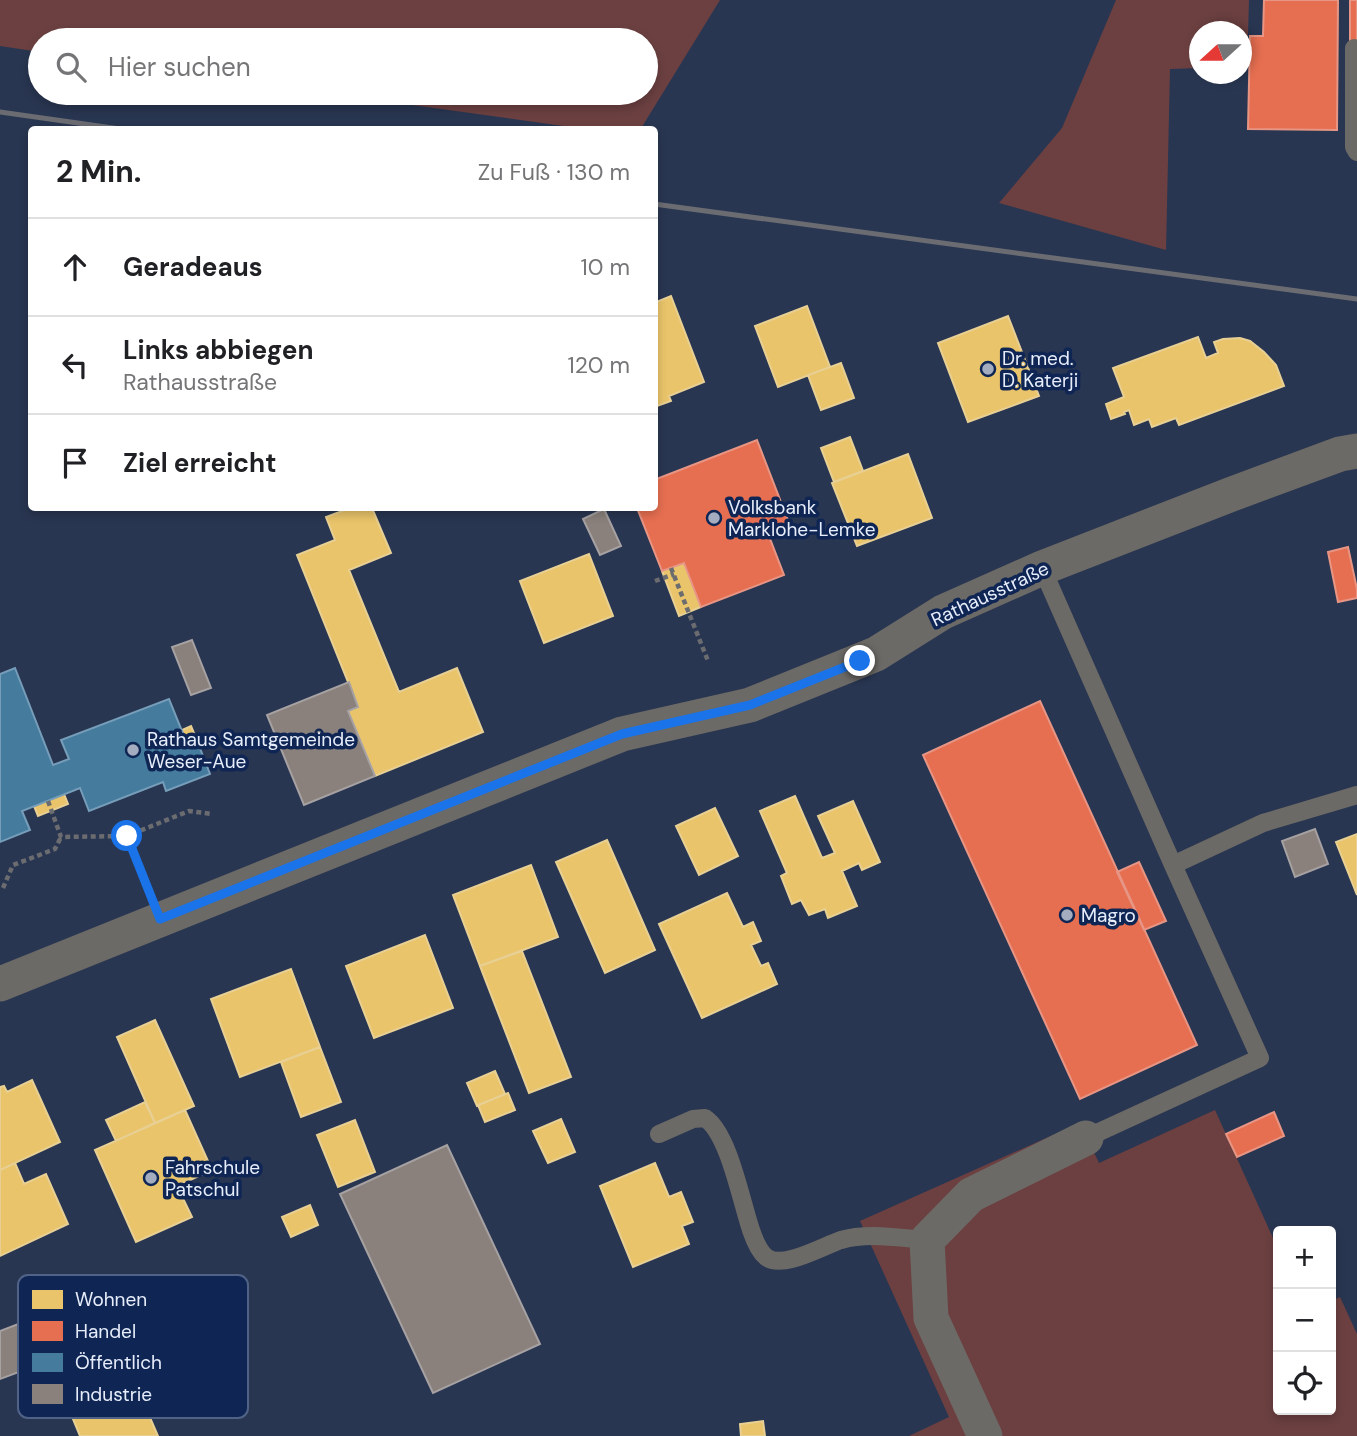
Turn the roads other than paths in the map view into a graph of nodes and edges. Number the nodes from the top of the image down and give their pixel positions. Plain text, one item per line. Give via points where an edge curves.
1 (1354, 48) dead end
2 (1357, 152) edge
3 (1357, 451) edge
4 (1042, 568) junction
5 (1357, 795) edge
6 (1173, 865) junction
7 (0, 985) edge
8 (659, 1134) dead end
9 (1087, 1138) joint
10 (927, 1240) junction
11 (985, 1436) edge

1 - 2 lane
3 - 4 street, Rathausstraße
4 - 6 lane
4 - 7 street, Rathausstraße via 943,612 876,654 750,705 622,734
5 - 6 lane via 1263,823
6 - 9 lane via 1260,1058
8 - 10 lane via 693,1119 712,1122 733,1169 755,1240 764,1256 774,1262 844,1240
9 - 10 street via 971,1195
10 - 11 street via 931,1318

